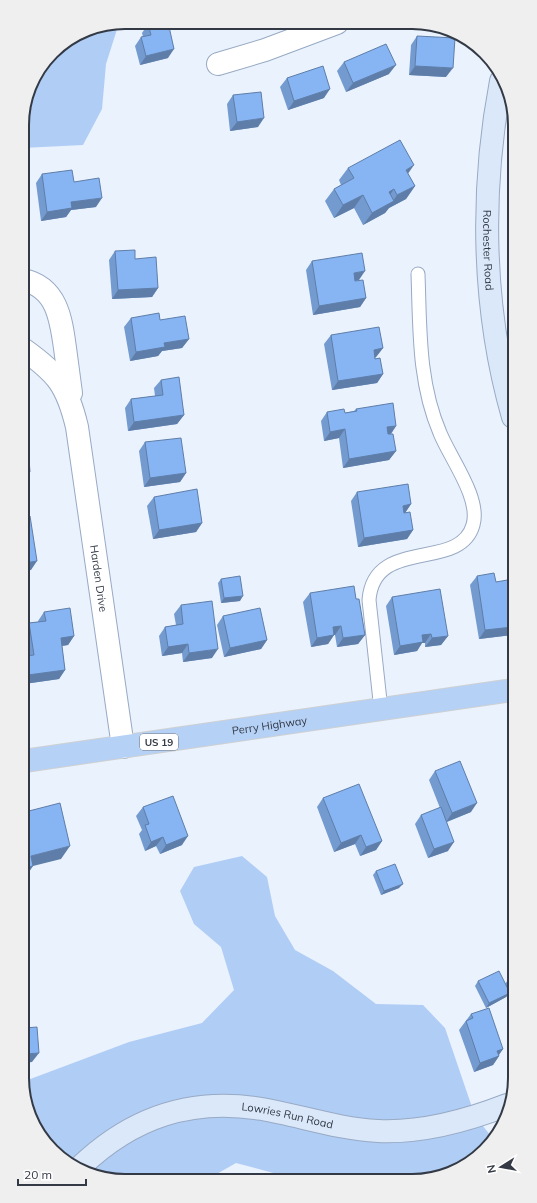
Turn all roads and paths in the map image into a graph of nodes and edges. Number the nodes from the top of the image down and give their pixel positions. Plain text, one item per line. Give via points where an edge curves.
1 (321, 29) edge
2 (218, 64) dead end
3 (500, 87) edge
4 (418, 274) dead end
5 (29, 282) edge
6 (29, 354) edge
7 (508, 398) edge
8 (73, 410) junction
9 (508, 691) edge
10 (381, 710) junction
11 (123, 747) junction
12 (29, 760) edge
13 (504, 1105) edge
14 (83, 1164) edge

1 - 2 street
3 - 7 street, Rochester Road via 491,152 488,261 495,337
4 - 10 lane via 421,350 427,393 440,432 469,491 474,514 473,525 463,541 444,550 402,559 381,571 374,580 369,600
5 - 8 street, Harden Drive via 50,295 57,307
6 - 8 street, Harden Drive via 52,371 65,390
8 - 11 street, Harden Drive
9 - 10 main road, Perry Highway / US 19
10 - 11 main road, Perry Highway / US 19
11 - 12 main road, Perry Highway / US 19
13 - 14 street, Lowries Run Road via 451,1124 402,1131 354,1128 237,1106 189,1108 162,1114 128,1130

